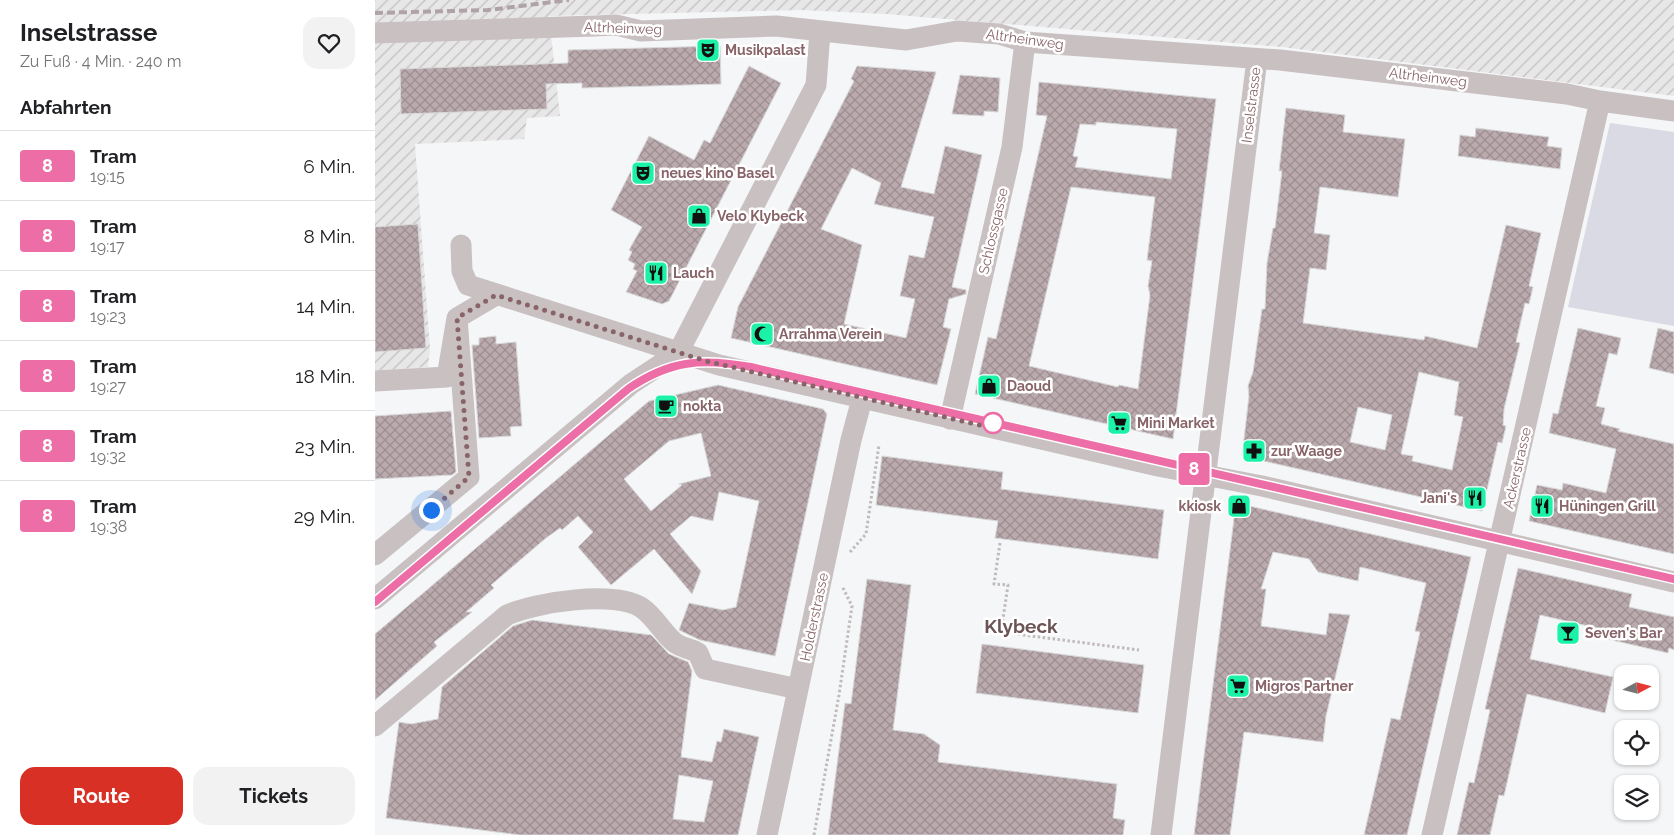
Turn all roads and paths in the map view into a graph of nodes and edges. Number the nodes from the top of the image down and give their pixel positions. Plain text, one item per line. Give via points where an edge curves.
1 (820, 32) junction
2 (375, 33) edge
3 (1025, 42) junction
4 (1257, 59) junction
5 (1600, 101) junction
6 (1674, 111) edge
7 (461, 245) dead end
8 (496, 295) junction
9 (457, 318) junction
10 (678, 353) junction
11 (375, 381) edge
12 (862, 399) junction
13 (951, 418) junction
14 (879, 445) dead end
15 (1205, 475) junction
16 (1500, 541) junction
17 (1000, 543) dead end
18 (848, 554) dead end
19 (375, 555) edge
20 (838, 580) dead end
21 (1674, 582) edge
22 (375, 599) edge
23 (1139, 650) dead end
24 (798, 689) junction
25 (375, 726) edge
26 (767, 835) edge
27 (814, 835) edge
28 (1161, 835) edge
29 (1431, 835) edge

1 - 2 street, Altrheinweg via 761,25 641,31 616,25
1 - 3 street, Altrheinweg via 906,40 957,31 999,34
1 - 10 street via 816,85
3 - 4 street, Altrheinweg
3 - 13 street, Schlossgasse via 1012,147
4 - 5 street, Altrheinweg via 1567,94
4 - 15 street, Inselstrasse
5 - 6 street, Altrheinweg
5 - 16 street, Ackerstrasse
7 - 8 street via 463,272 468,285
8 - 9 street
8 - 10 street
9 - 11 street via 447,377
9 - 19 street via 469,477
10 - 12 street
10 - 22 street via 631,384
12 - 13 street
12 - 24 street, Holderstrasse
13 - 15 street
14 - 18 path via 866,534
15 - 16 street
15 - 28 street, Inselstrasse
16 - 21 street
16 - 29 street, Ackerstrasse
17 - 23 path via 994,584 1008,585 1001,632
20 - 27 path via 852,606
24 - 25 street via 705,669 698,652 673,641 643,608 605,598 585,598 507,615
24 - 26 street, Holderstrasse

